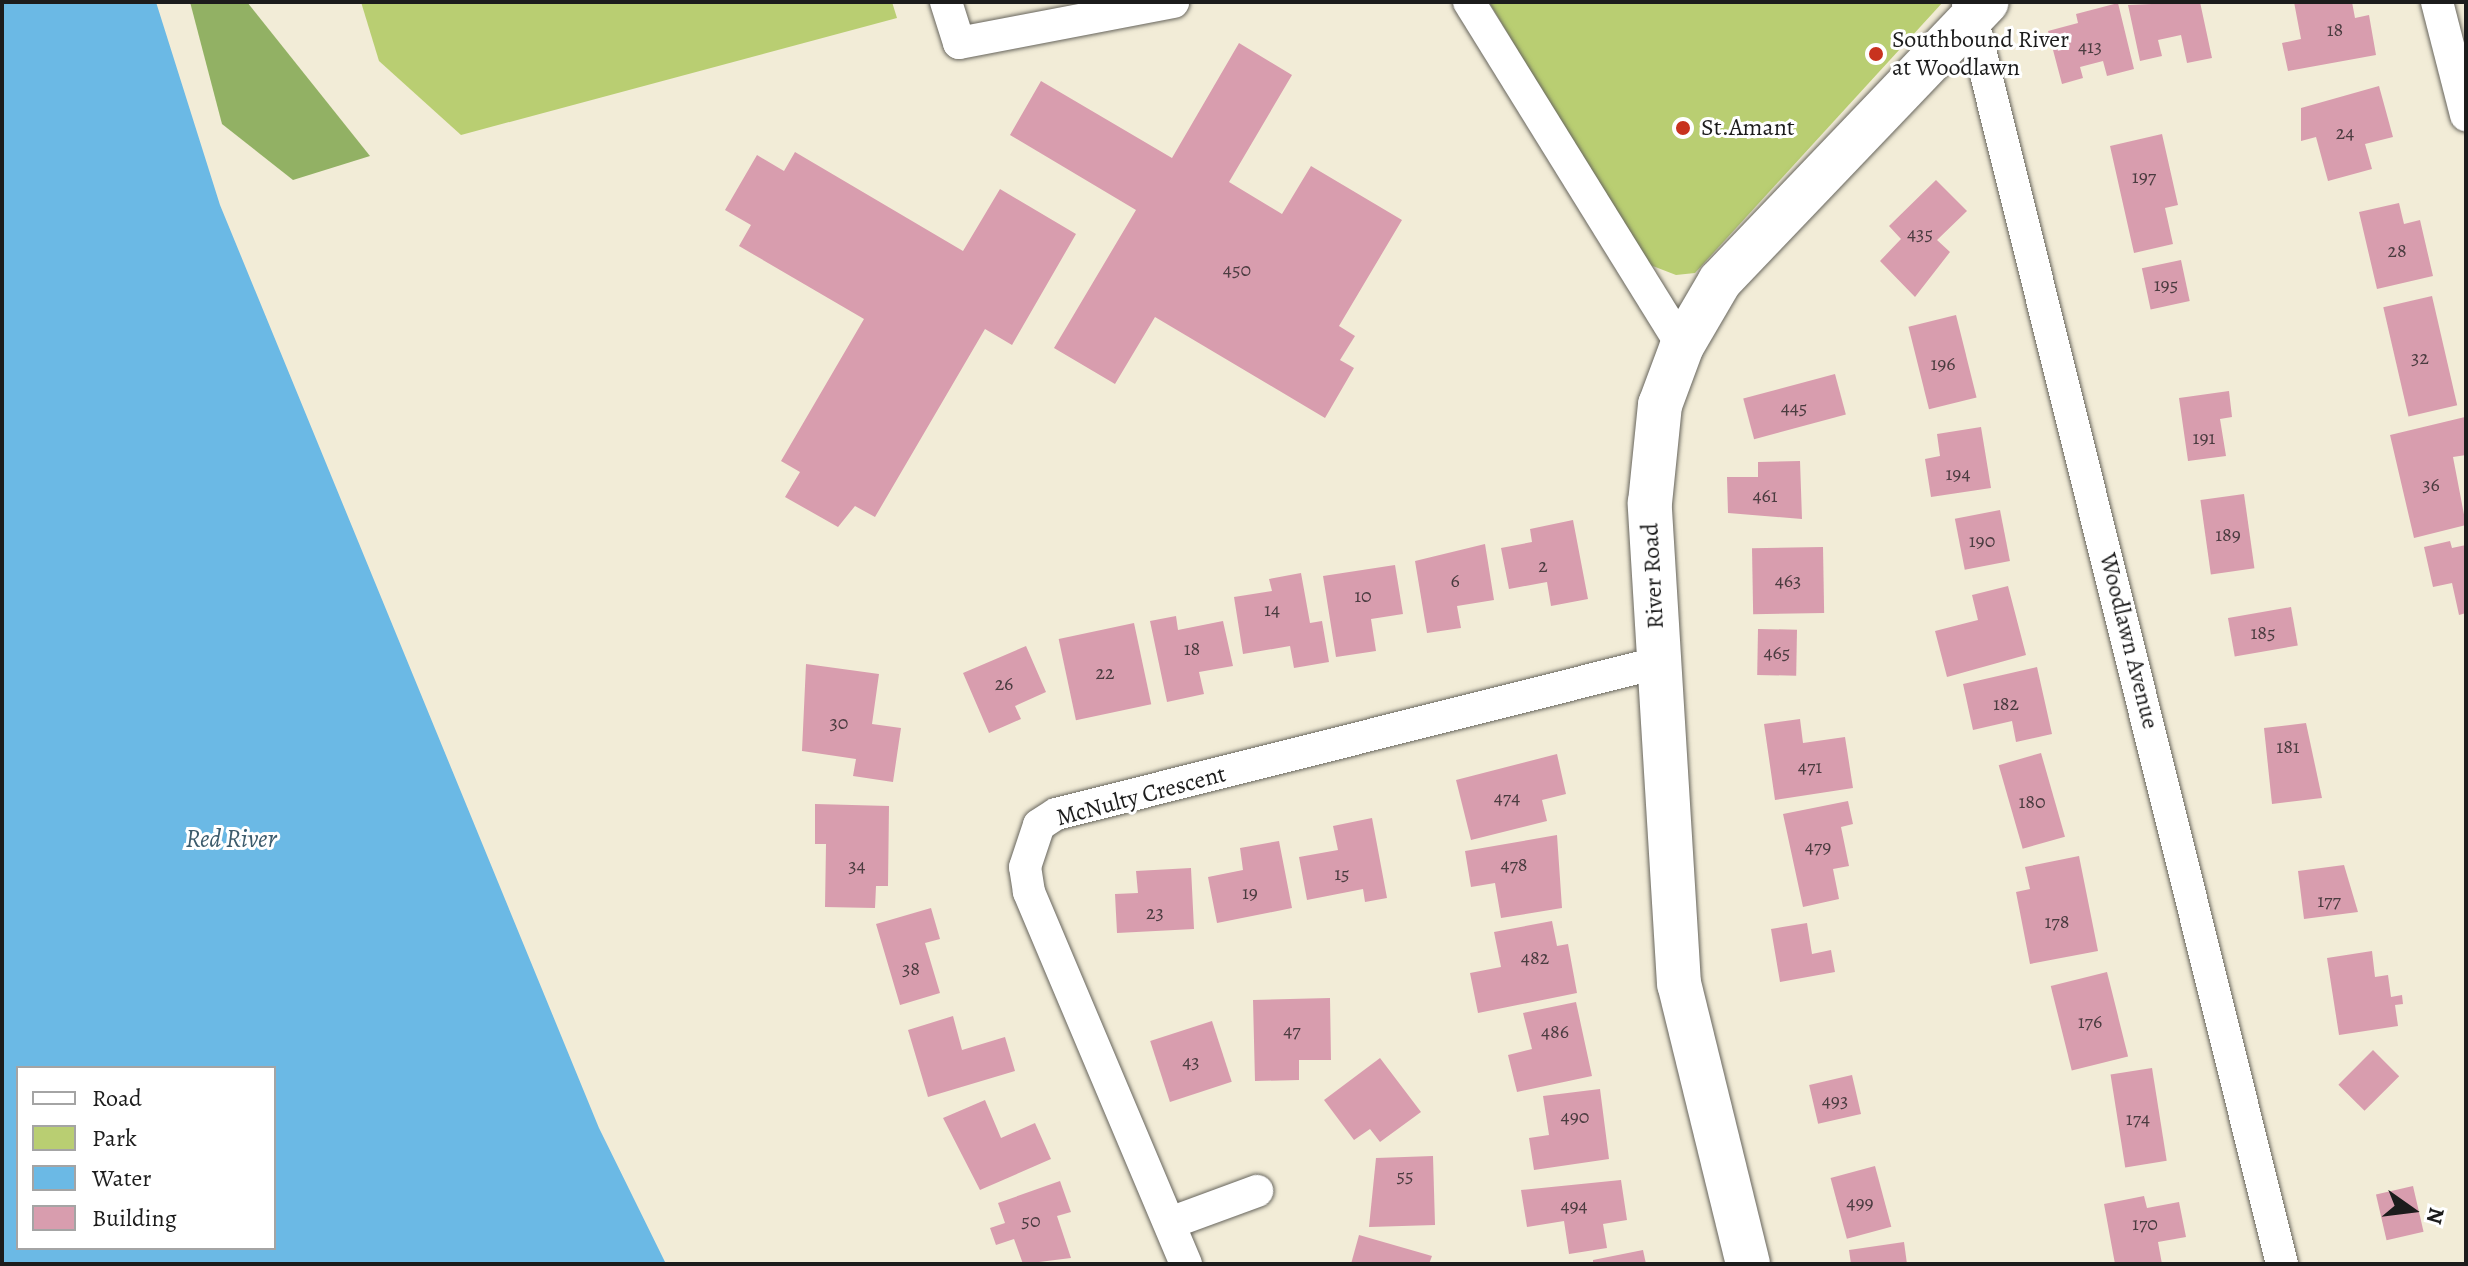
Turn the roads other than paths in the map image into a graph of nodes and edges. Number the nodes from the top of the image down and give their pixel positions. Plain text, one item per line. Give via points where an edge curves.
1 (946, 2) edge
2 (1173, 2) edge
3 (1469, 2) edge
4 (2437, 2) edge
5 (1975, 8) edge
6 (2466, 115) edge
7 (1682, 346) junction
8 (1657, 663) junction
9 (1257, 1191) dead end
10 (1170, 1223) junction
11 (1186, 1264) edge
12 (1748, 1264) edge
13 (2282, 1264) edge

1 - 2 street via 959,43
3 - 7 street
4 - 6 street
5 - 7 street, River Road via 1743,254
5 - 13 street, Woodlawn Avenue
7 - 8 street, River Road via 1651,454
8 - 10 street, McNulty Crescent via 1056,814 1039,825 1025,867 1029,892
8 - 12 street, River Road via 1679,984
9 - 10 street
10 - 11 street, McNulty Crescent

